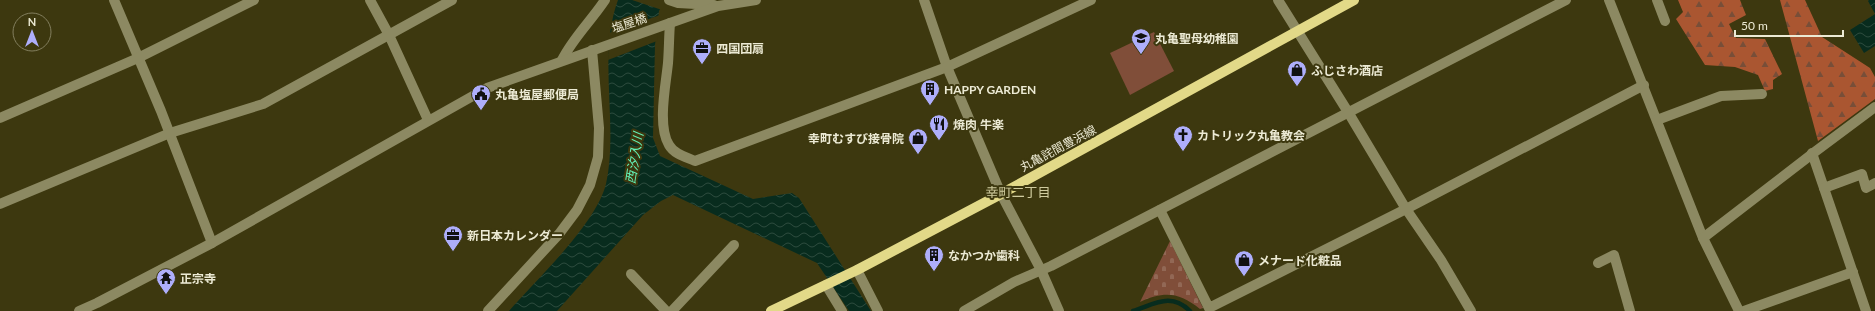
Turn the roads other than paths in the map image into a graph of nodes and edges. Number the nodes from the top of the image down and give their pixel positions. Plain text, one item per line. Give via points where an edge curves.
1 (114, 0) edge
2 (254, 0) edge
3 (370, 0) edge
4 (452, 0) edge
5 (605, 0) edge
6 (670, 0) edge
7 (756, 0) edge
8 (924, 0) edge
9 (1091, 0) edge
10 (1278, 0) edge
11 (1354, 0) edge
12 (1566, 0) edge
13 (1609, 0) edge
14 (1657, 0) edge
15 (721, 3) edge
16 (1664, 21) dead end
17 (668, 24) junction
18 (1298, 32) junction
19 (389, 36) junction
20 (597, 48) junction
21 (138, 58) junction
22 (562, 60) junction
23 (947, 67) junction
24 (1644, 85) junction
25 (1762, 94) dead end
26 (1875, 107) edge
27 (1348, 112) junction
28 (0, 118) edge
29 (428, 120) junction
30 (1657, 120) junction
31 (170, 133) junction
32 (1812, 153) junction
33 (1875, 182) edge
34 (1824, 188) junction
35 (1001, 194) junction
36 (0, 204) edge
37 (1406, 209) junction
38 (1160, 210) junction
39 (1703, 238) junction
40 (212, 243) junction
41 (734, 245) dead end
42 (1598, 263) dead end
43 (857, 270) junction
44 (1041, 270) junction
45 (1853, 272) junction
46 (631, 274) dead end
47 (826, 285) junction
48 (99, 307) edge
49 (79, 311) edge
50 (488, 311) edge
51 (666, 311) edge
52 (672, 311) edge
53 (771, 311) edge
54 (842, 311) edge
55 (878, 311) edge
56 (964, 311) edge
57 (1059, 311) edge
58 (1471, 311) edge
59 (1630, 311) edge
60 (1739, 311) edge
61 (1744, 311) edge
62 (1866, 311) edge

1 - 21 street
2 - 21 street
3 - 19 street
4 - 19 street
5 - 22 street via 570,44
6 - 15 street via 678,3
7 - 15 street
8 - 23 street
9 - 23 street
10 - 18 street
11 - 18 main road, 丸亀詫間豊浜線
12 - 27 street
13 - 24 street
14 - 16 street
15 - 17 street, 塩屋橋
17 - 20 street, 塩屋橋
17 - 23 street via 664,134 675,152 694,161
18 - 27 street
18 - 35 main road, 丸亀詫間豊浜線
19 - 29 street
19 - 31 street via 263,104
20 - 22 street, 塩屋橋
20 - 50 street via 598,156 590,185 577,210 558,234
21 - 28 street
21 - 31 street
22 - 29 street, 塩屋橋 via 487,88
23 - 35 street
24 - 30 street
24 - 37 street
25 - 30 street via 1721,96
26 - 32 street
27 - 37 street
27 - 38 street
29 - 40 street, 塩屋橋
30 - 39 street
31 - 36 street
31 - 40 street
32 - 34 street
32 - 39 street
33 - 34 street via 1866,188 1862,174
34 - 45 street
35 - 43 main road, 丸亀詫間豊浜線
35 - 44 street
37 - 38 street via 1209,308
37 - 58 street via 1441,260
38 - 44 street
39 - 60 street
40 - 48 street, 塩屋橋
41 - 52 street
42 - 59 street via 1614,255
43 - 47 main road, 丸亀詫間豊浜線
43 - 55 street
44 - 56 street via 1014,282
44 - 57 street
45 - 61 street
45 - 62 street
46 - 51 street
47 - 53 main road, 丸亀詫間豊浜線
47 - 54 street
48 - 49 street, 塩屋橋

